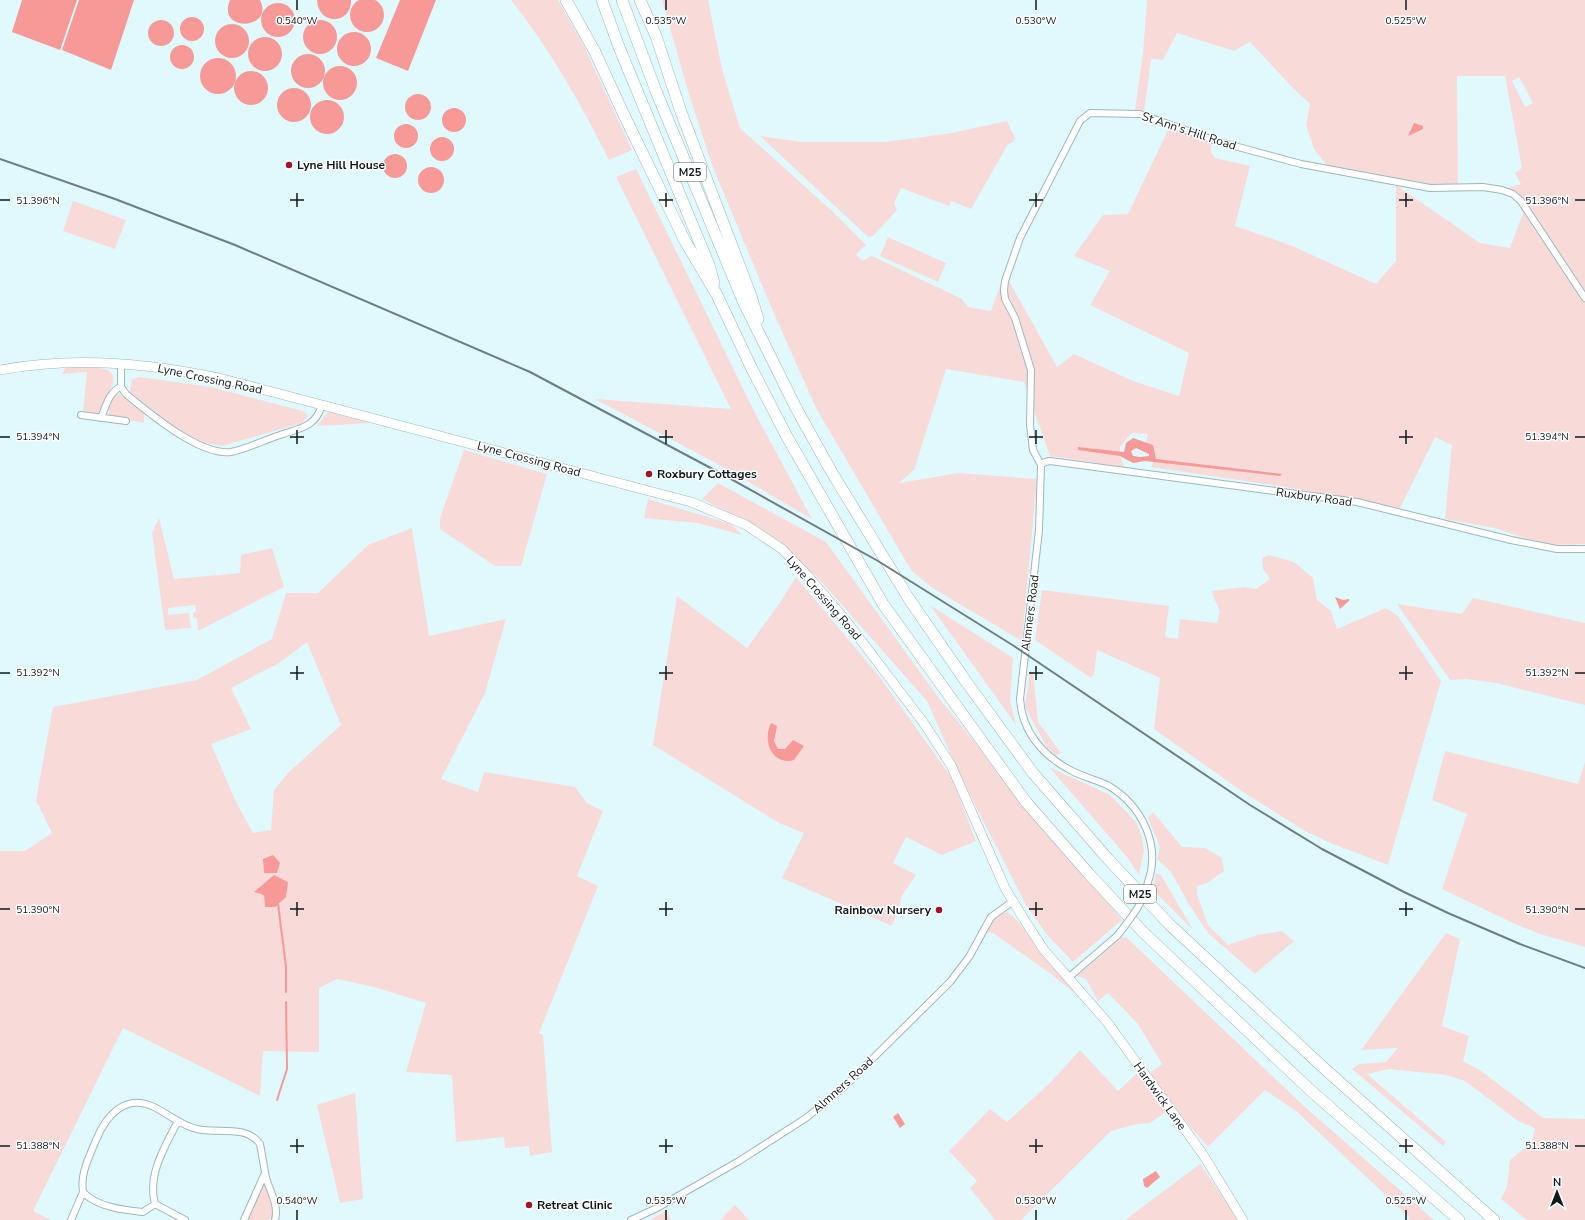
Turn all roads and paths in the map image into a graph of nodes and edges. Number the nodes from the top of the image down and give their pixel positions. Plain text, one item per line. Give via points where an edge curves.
1 (566, 0) edge
2 (602, 0) edge
3 (622, 0) edge
4 (640, 0) edge
5 (649, 0) edge
6 (656, 36) junction
7 (718, 295) junction
8 (1585, 298) edge
9 (764, 341) junction
10 (121, 364) junction
11 (0, 370) edge
12 (121, 387) junction
13 (322, 405) junction
14 (81, 415) dead end
15 (101, 418) junction
16 (126, 421) dead end
17 (1041, 465) junction
18 (1585, 549) edge
19 (1012, 902) junction
20 (1068, 978) junction
21 (178, 1121) junction
22 (265, 1173) junction
23 (83, 1192) junction
24 (155, 1204) junction
25 (71, 1220) edge
26 (185, 1220) edge
27 (244, 1220) edge
28 (275, 1220) edge
29 (632, 1220) edge
30 (1244, 1220) edge
31 (1459, 1220) edge
32 (1494, 1220) edge

1 - 7 highway via 596,52 685,241
2 - 7 highway, M25 via 709,265
3 - 9 highway, M25 via 656,91 743,301
4 - 6 highway
5 - 6 highway
6 - 9 highway via 684,119 752,296
7 - 31 highway, M25 via 786,435 883,604 1026,802 1094,880 1211,999 1309,1090
8 - 17 street, St Ann's Hill Road via 1521,201 1513,194 1483,187 1430,188 1334,171 1216,141 1140,114 1090,113 1080,121 1046,184 1020,238 1005,281 1005,300 1015,318 1031,370 1030,425 1033,450
9 - 32 highway, M25 via 796,408 831,472 905,593 1033,772 1108,859 1170,925 1326,1070
10 - 11 street, Lyne Crossing Road via 58,364
10 - 12 street
10 - 13 street, Lyne Crossing Road via 192,372
12 - 13 street via 129,396 191,442 216,452 240,450 306,426 318,416
12 - 15 street via 112,394
13 - 19 street, Lyne Crossing Road via 690,502 728,516 765,536 782,549 807,575 847,622 923,722 961,786
14 - 15 street
15 - 16 street
17 - 18 street, Ruxbury Road via 1050,461 1357,502 1511,540 1557,549
17 - 20 street, Almners Road, bridge via 1039,528 1020,698 1021,713 1036,744 1052,759 1072,771 1108,786 1128,801 1144,821 1152,848 1152,866 1146,892 1138,909 1118,935
19 - 20 street, Lyne Crossing Road via 1044,950
19 - 29 street, Almners Road via 991,917 969,957 950,982 844,1087 806,1118 739,1161
20 - 30 street, Hardwick Lane via 1107,1022 1202,1153
21 - 22 street via 198,1130 246,1133 257,1139
21 - 23 street via 142,1103 119,1107 107,1119 90,1156 82,1176
21 - 24 street via 153,1179
22 - 27 street
22 - 28 street via 275,1206
23 - 24 street via 91,1200 123,1210 143,1212
23 - 25 street
24 - 26 street

